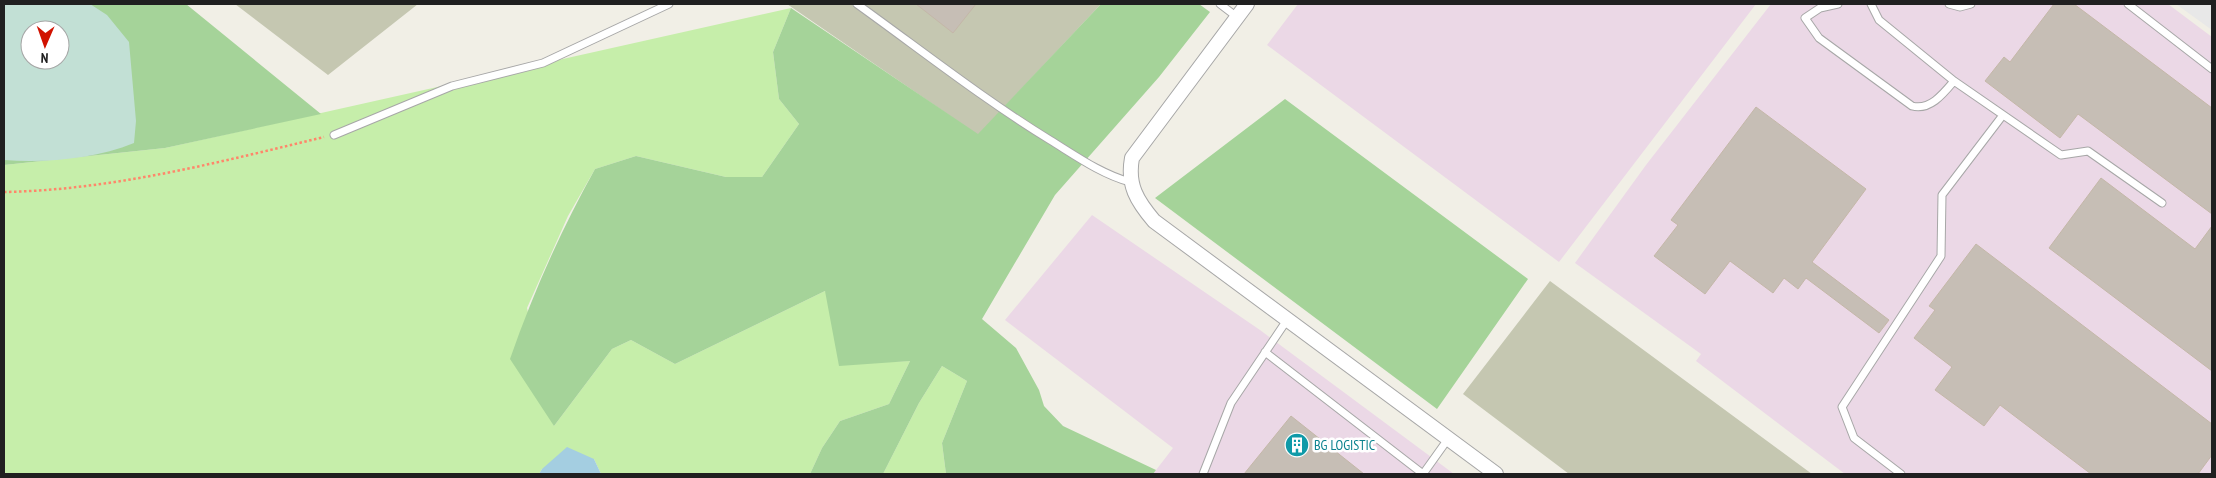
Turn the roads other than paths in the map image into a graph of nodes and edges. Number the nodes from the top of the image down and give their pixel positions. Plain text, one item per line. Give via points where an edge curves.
1 (669, 4) edge
2 (857, 4) edge
3 (1220, 4) edge
4 (1247, 4) edge
5 (1838, 4) edge
6 (1872, 4) edge
7 (1949, 4) edge
8 (1972, 4) edge
9 (2128, 4) edge
10 (1237, 17) junction
11 (2212, 69) edge
12 (1954, 81) junction
13 (2003, 115) junction
14 (334, 135) road end
15 (1130, 182) junction
16 (2162, 203) dead end
17 (1287, 320) junction
18 (1265, 352) junction
19 (1448, 439) junction
20 (1203, 474) edge
21 (1423, 474) edge
22 (1496, 474) edge
23 (1901, 474) edge

1 - 14 lane via 542,63 452,86
2 - 15 lane via 1013,118 1084,162
3 - 10 lane
4 - 10 street
5 - 12 lane via 1820,8 1805,18 1819,38 1912,106 1924,106 1941,97
6 - 12 lane via 1879,20
7 - 8 lane via 1960,7
9 - 11 lane
10 - 15 street via 1132,158
12 - 13 lane
13 - 16 lane via 2062,155 2088,151
13 - 23 lane via 1942,195 1942,256 1842,407 1854,438
15 - 17 street via 1140,205 1154,221
17 - 18 lane
17 - 19 street
18 - 20 lane via 1231,403
18 - 21 lane
19 - 21 lane
19 - 22 street

